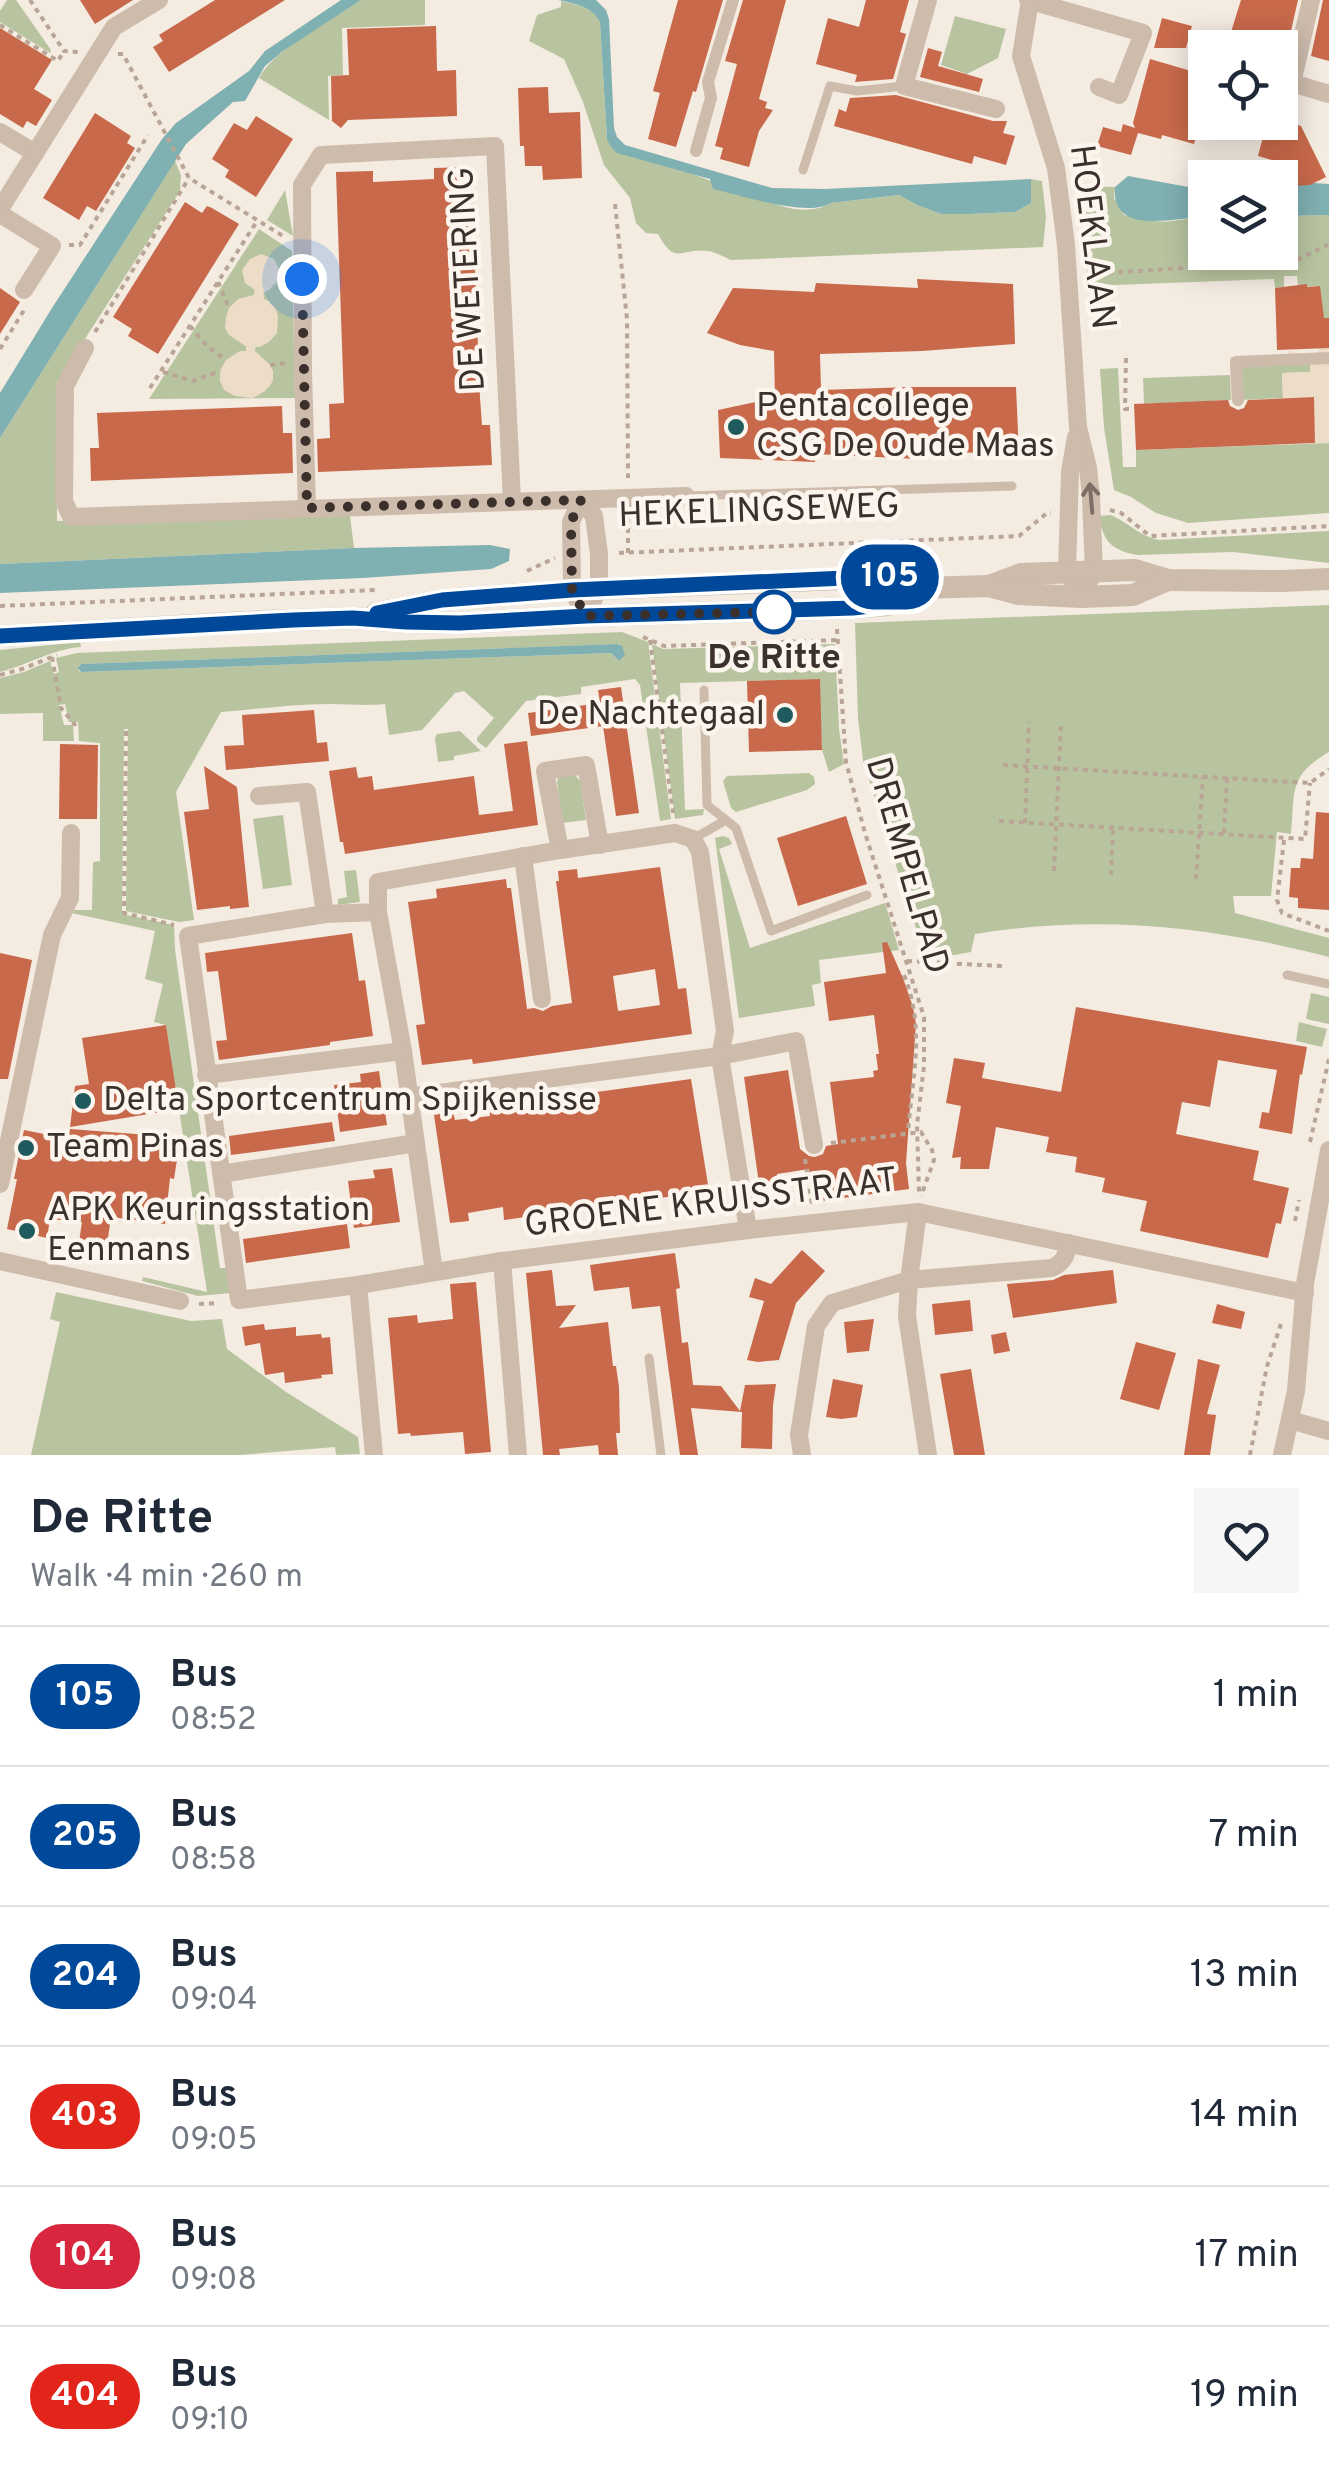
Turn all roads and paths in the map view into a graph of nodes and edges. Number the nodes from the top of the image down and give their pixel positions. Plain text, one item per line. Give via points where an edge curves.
1 (30, 0) edge
2 (733, 0) edge
3 (928, 0) edge
4 (1029, 0) edge
5 (1311, 0) edge
6 (146, 3) edge
7 (0, 25) edge
8 (64, 51) junction
9 (97, 53) junction
10 (904, 86) junction
11 (1099, 87) dead end
12 (1329, 94) edge
13 (996, 109) dead end
14 (0, 132) edge
15 (148, 135) dead end
16 (696, 151) dead end
17 (35, 153) junction
18 (803, 170) dead end
19 (189, 178) junction
20 (615, 204) dead end
21 (0, 211) edge
22 (257, 221) junction
23 (1329, 244) edge
24 (52, 246) junction
25 (301, 248) junction
26 (1088, 274) dead end
27 (218, 282) junction
28 (24, 290) joint
29 (229, 308) dead end
30 (190, 326) junction
31 (86, 348) joint
32 (0, 349) edge
33 (1126, 358) dead end
34 (1329, 358) edge
35 (226, 360) dead end
36 (161, 371) junction
37 (220, 371) dead end
38 (150, 388) dead end
39 (1238, 400) dead end
40 (1134, 410) dead end
41 (1078, 427) junction
42 (1012, 486) dead end
43 (686, 496) joint
44 (628, 498) junction
45 (581, 500) junction
46 (512, 502) junction
47 (307, 508) junction
48 (1068, 510) junction
49 (1092, 511) junction
50 (1329, 526) edge
51 (628, 552) junction
52 (599, 554) junction
53 (572, 556) junction
54 (1094, 571) junction
55 (524, 572) dead end
56 (1067, 572) junction
57 (1329, 579) edge
58 (1168, 580) junction
59 (988, 586) junction
60 (599, 588) junction
61 (920, 588) junction
62 (374, 590) dead end
63 (572, 590) junction
64 (1082, 597) junction
65 (0, 606) edge
66 (837, 609) junction
67 (586, 616) junction
68 (353, 618) junction
69 (0, 636) edge
70 (650, 640) dead end
71 (52, 657) dead end
72 (704, 690) dead end
73 (1029, 722) dead end
74 (1061, 723) dead end
75 (76, 726) dead end
76 (126, 731) dead end
77 (1002, 765) dead end
78 (1027, 766) junction
79 (1058, 768) junction
80 (1329, 769) edge
81 (1203, 777) junction
82 (1227, 778) junction
83 (1310, 783) junction
84 (260, 796) dead end
85 (726, 820) junction
86 (999, 821) dead end
87 (1025, 823) junction
88 (1056, 824) junction
89 (1113, 828) junction
90 (1198, 831) junction
91 (71, 833) dead end
92 (1224, 833) junction
93 (684, 836) junction
94 (1284, 838) junction
95 (600, 845) junction
96 (560, 850) junction
97 (523, 856) junction
98 (1054, 871) dead end
99 (1111, 875) dead end
100 (1196, 879) dead end
101 (868, 895) dead end
102 (378, 912) junction
103 (325, 914) junction
104 (1329, 931) edge
105 (188, 936) junction
106 (906, 961) junction
107 (1002, 966) dead end
108 (904, 975) dead end
109 (1287, 975) dead end
110 (1329, 984) edge
111 (542, 1000) dead end
112 (403, 1052) junction
113 (720, 1056) junction
114 (1329, 1059) edge
115 (206, 1074) junction
116 (410, 1098) junction
117 (918, 1132) junction
118 (908, 1133) junction
119 (416, 1143) junction
120 (1310, 1143) dead end
121 (814, 1145) junction
122 (1329, 1150) edge
123 (220, 1174) junction
124 (0, 1184) edge
125 (1300, 1196) dead end
126 (919, 1206) junction
127 (1296, 1212) dead end
128 (1322, 1218) edge
129 (816, 1223) junction
130 (748, 1230) junction
131 (1069, 1243) junction
132 (0, 1261) edge
133 (502, 1261) junction
134 (434, 1272) junction
135 (908, 1280) junction
136 (358, 1284) junction
137 (1304, 1293) junction
138 (239, 1300) junction
139 (180, 1301) joint
140 (1281, 1324) dead end
141 (649, 1358) dead end
142 (1290, 1420) junction
143 (1329, 1431) edge
144 (374, 1455) edge
145 (518, 1455) edge
146 (662, 1455) edge
147 (802, 1455) edge
148 (928, 1455) edge
149 (1250, 1455) edge
150 (1282, 1455) edge

1 - 8 path
2 - 16 street
3 - 10 street
4 - 11 street via 1142,33 1119,95
4 - 41 street, HOEKLAAN via 1021,56 1056,168
5 - 12 street via 1292,83
6 - 9 street via 114,28
7 - 8 path via 58,62
8 - 9 path
9 - 17 street
9 - 19 path via 123,54
10 - 13 street
10 - 18 lane via 830,86
14 - 17 street
15 - 24 path via 80,245
17 - 21 street
19 - 22 path
19 - 31 path
20 - 44 path via 627,320
21 - 24 street
22 - 25 path
22 - 27 path
23 - 26 path via 1264,266
24 - 28 street
25 - 46 street, DE WETERING via 302,184 321,155 495,146
25 - 47 street, DE WETERING
27 - 29 path
27 - 30 path
28 - 32 path via 28,304
30 - 35 path
30 - 36 path
31 - 47 street via 64,386 64,501 71,517
33 - 40 path via 1125,409
34 - 39 street via 1236,362
36 - 37 path via 193,381
36 - 38 path
41 - 48 street, HOEKLAAN
49 -> 41 street, HOEKLAAN
42 - 43 lane
43 - 44 street
44 - 45 street
44 - 51 path
45 - 46 street
45 - 52 street via 594,516
45 - 53 street via 571,522
46 - 47 street
48 - 51 path, HEKELINGSEWEG via 1047,514 1018,536
48 - 56 street, HOEKLAAN
49 - 50 path via 1122,513 1150,536
49 - 54 street, HOEKLAAN
51 - 52 path, HEKELINGSEWEG
52 - 60 street
53 - 55 path, HEKELINGSEWEG
53 - 63 street
54 - 56 street, HEKELINGSEWEG
54 - 58 street, HEKELINGSEWEG via 1134,570
54 - 64 street, HOEKLAAN
56 - 59 street, HEKELINGSEWEG via 1021,574
56 - 64 street
57 - 58 street, HEKELINGSEWEG
58 - 64 street, HEKELINGSEWEG via 1134,595
59 - 61 street, HEKELINGSEWEG
59 - 64 street, HEKELINGSEWEG
60 - 61 street, HEKELINGSEWEG via 890,576
60 - 63 street, HEKELINGSEWEG
60 - 67 street
61 - 66 street, HEKELINGSEWEG via 888,604
62 - 65 path
63 - 67 street
63 - 68 street, HEKELINGSEWEG via 442,600
66 - 67 street, HEKELINGSEWEG
66 - 106 path, DREMPELPAD via 846,762
67 - 68 street, HEKELINGSEWEG via 460,623
68 - 69 street, HEKELINGSEWEG
70 - 93 path
71 - 75 path via 61,708
72 - 85 lane via 708,806
73 - 78 path
74 - 79 path
76 - 105 path via 124,912 183,927
77 - 78 path
78 - 79 path
78 - 87 path
79 - 81 path
79 - 88 path
80 - 83 path
81 - 82 path
81 - 90 path
82 - 83 path
82 - 92 path
83 - 94 path via 1305,839
84 - 103 street via 306,792
85 - 93 lane
85 - 101 lane via 736,828 771,930
86 - 87 path
87 - 88 path
88 - 89 path
88 - 98 path
89 - 90 path
89 - 99 path
90 - 92 path
90 - 100 path
91 - 124 street via 70,898 52,935
92 - 94 path
93 - 95 street
93 - 113 street via 700,852 725,1031
94 - 104 path via 1277,900 1282,913
95 - 96 street
95 - 96 street via 586,765 545,771
96 - 97 street
97 - 102 street via 378,882
97 - 111 street
102 - 103 street
102 - 112 street
103 - 105 street
105 - 115 street
106 - 107 path
106 - 117 path, DREMPELPAD via 924,1017
108 - 118 path via 918,1036
109 - 110 lane
112 - 115 street
112 - 116 street
113 - 116 street
113 - 121 street via 796,1041
113 - 130 street
114 - 120 path
115 - 123 street
116 - 119 street
117 - 118 path
117 - 126 path, DREMPELPAD
117 - 126 path via 934,1160
118 - 121 path
119 - 123 street
119 - 134 street
121 - 129 path via 803,1149
122 - 128 street
123 - 138 street
125 - 127 path
126 - 129 street, GROENE KRUISSTRAAT
126 - 131 street, GROENE KRUISSTRAAT
126 - 135 street
128 - 137 street
129 - 130 street, GROENE KRUISSTRAAT
130 - 133 street, GROENE KRUISSTRAAT
131 - 135 street via 1066,1257 1052,1268
131 - 137 street, GROENE KRUISSTRAAT
132 - 139 street
133 - 134 street, GROENE KRUISSTRAAT
133 - 145 street
134 - 136 street, GROENE KRUISSTRAAT
135 - 147 street via 832,1302 816,1326 799,1435
135 - 148 street via 906,1316
136 - 138 street, GROENE KRUISSTRAAT
136 - 144 street
137 - 142 street
138 - 139 path
140 - 149 path
141 - 146 lane
142 - 143 street
142 - 150 street

